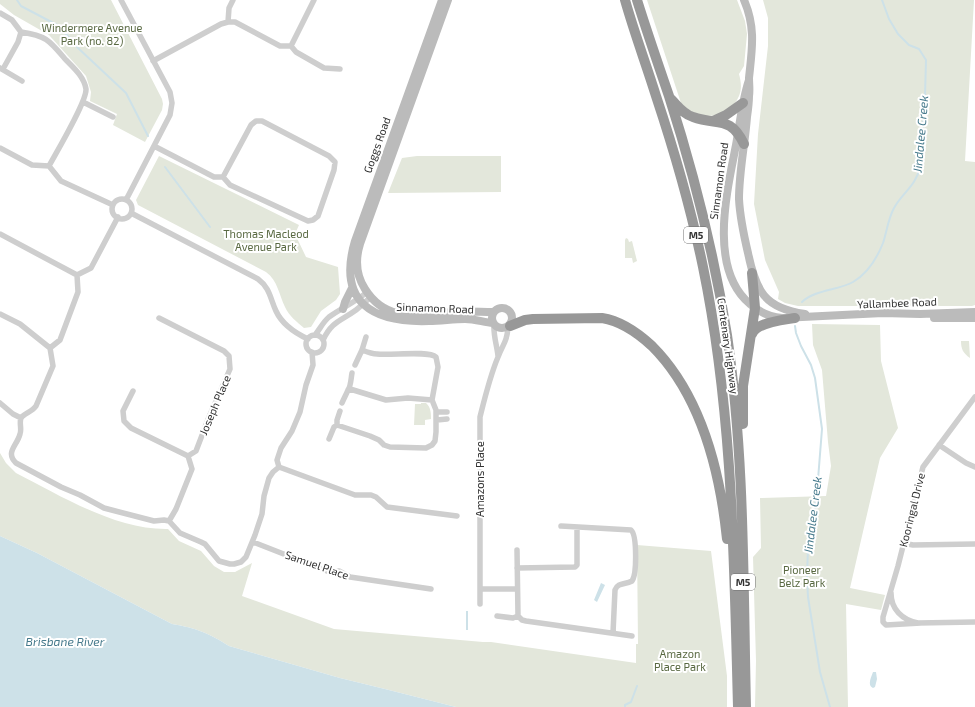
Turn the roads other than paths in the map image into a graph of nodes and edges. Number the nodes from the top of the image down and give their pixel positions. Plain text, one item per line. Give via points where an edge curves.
1 (121, 0) edge
2 (233, 0) edge
3 (314, 0) edge
4 (442, 0) edge
5 (448, 0) edge
6 (625, 0) edge
7 (637, 0) edge
8 (744, 0) edge
9 (0, 13) edge
10 (228, 22) junction
11 (21, 32) junction
12 (291, 46) junction
13 (152, 61) junction
14 (2, 68) edge
15 (340, 69) dead end
16 (749, 80) junction
17 (22, 81) dead end
18 (669, 96) junction
19 (83, 102) junction
20 (743, 103) junction
21 (113, 117) dead end
22 (713, 121) junction
23 (738, 132) junction
24 (744, 144) junction
25 (154, 146) junction
26 (0, 148) edge
27 (49, 166) junction
28 (223, 177) junction
29 (126, 200) junction
30 (113, 205) junction
31 (131, 213) junction
32 (118, 217) junction
33 (0, 234) edge
34 (752, 273) junction
35 (77, 275) junction
36 (352, 288) junction
37 (369, 295) junction
38 (361, 302) junction
39 (755, 308) junction
40 (343, 309) junction
41 (494, 312) junction
42 (975, 312) edge
43 (0, 314) edge
44 (817, 316) junction
45 (849, 316) joint
46 (916, 316) junction
47 (158, 318) dead end
48 (795, 318) junction
49 (975, 318) edge
50 (493, 324) junction
51 (509, 326) junction
52 (752, 334) junction
53 (315, 335) junction
54 (366, 337) dead end
55 (308, 339) junction
56 (323, 340) junction
57 (50, 348) junction
58 (362, 350) junction
59 (312, 352) junction
60 (498, 356) junction
61 (356, 365) dead end
62 (352, 373) dead end
63 (350, 389) junction
64 (133, 391) dead end
65 (975, 397) edge
66 (432, 400) junction
67 (0, 403) edge
68 (342, 403) dead end
69 (340, 411) dead end
70 (436, 412) junction
71 (447, 412) dead end
72 (21, 418) junction
73 (447, 419) dead end
74 (437, 420) junction
75 (337, 425) junction
76 (329, 439) dead end
77 (939, 444) junction
78 (188, 456) junction
79 (279, 467) junction
80 (975, 467) edge
81 (740, 479) junction
82 (457, 516) dead end
83 (169, 521) junction
84 (561, 526) dead end
85 (577, 528) junction
86 (253, 542) junction
87 (903, 543) junction
88 (975, 544) edge
89 (516, 550) dead end
90 (734, 560) junction
91 (517, 568) junction
92 (430, 588) dead end
93 (480, 589) junction
94 (517, 589) junction
95 (891, 590) junction
96 (480, 604) dead end
97 (497, 616) dead end
98 (518, 616) junction
99 (975, 622) edge
100 (921, 623) junction
101 (613, 633) junction
102 (632, 636) dead end
103 (742, 684) junction
104 (738, 707) edge
105 (746, 707) edge

1 - 13 street
2 - 10 street via 229,8
3 - 12 street
4 - 36 main road, Goggs Road via 355,241 349,266
5 - 37 main road, Goggs Road via 360,244 357,268 360,280
6 - 90 highway, Centenary Highway / M5 via 677,163 706,280 721,380
7 - 18 highway, Centenary Highway / M5
8 - 16 main road, Sinnamon Road via 751,19 753,37
9 - 11 street via 12,20
10 - 12 street via 235,22 280,46
10 - 13 street
11 - 14 street via 18,42
11 - 19 street via 36,34 48,40 83,78 86,91
12 - 15 street via 296,52 324,68
13 - 25 street via 170,92 172,103 170,115
14 - 17 street
16 - 20 main road, Sinnamon Road
16 - 24 main road, Sinnamon Road via 750,97
18 - 22 highway via 686,114
18 - 81 highway, Centenary Highway / M5 via 697,191 716,272 731,368
19 - 21 street
19 - 27 street
20 - 22 highway
20 - 23 main road, Sinnamon Road
22 - 23 highway via 726,124
23 - 24 highway
23 - 39 main road, Sinnamon Road via 725,207 724,240 732,280 743,298
24 - 34 main road, Sinnamon Road via 740,209
25 - 28 street via 214,177
25 - 29 street
26 - 27 street via 32,165
27 - 30 street via 62,181
28 - 28 street via 251,125 256,121 262,121 329,156 335,162 318,216 308,221 230,185
29 - 30 street via 117,200
29 - 31 street via 131,205
30 - 32 street via 112,210
31 - 32 street via 125,218
31 - 55 street via 258,279 268,288 280,319
32 - 35 street via 91,268
33 - 35 street
34 - 39 highway
34 - 44 main road, Sinnamon Road via 763,294 772,303 790,311
35 - 57 street via 78,292 60,340
36 - 38 main road, Goggs Road
36 - 40 main road
37 - 38 street
37 - 41 main road, Sinnamon Road via 386,309 406,315
38 - 40 street
38 - 50 main road, Sinnamon Road via 379,315 396,319 468,319
38 - 56 street via 356,309 336,322
39 - 48 main road, Sinnamon Road via 775,317
39 - 52 highway
40 - 53 street via 328,318
41 - 50 main road
41 - 51 main road via 501,308 510,311 513,317
42 - 46 main road, Yallambee Road
43 - 57 street via 20,324
44 - 45 main road, Sinnamon Road
44 - 48 main road, Sinnamon Road
45 - 46 main road, Yallambee Road
46 - 49 main road, Yallambee Road
47 - 78 street, Joseph Place via 230,356 230,370 196,451
48 - 52 highway via 762,325
50 - 51 main road via 502,329
50 - 60 street, Amazons Place
51 - 60 street, Amazons Place via 504,346
51 - 90 highway via 533,319 609,319 631,329 656,350 689,396 704,434 718,478 728,550
52 - 81 highway via 743,386 745,464
53 - 55 street
53 - 56 street
54 - 58 street
55 - 59 street via 307,347
56 - 59 street via 321,350
57 - 72 street via 53,366 36,406
58 - 61 street
58 - 66 street via 378,355 433,354 438,367
59 - 79 street via 312,365 300,412 281,448 277,460
60 - 93 street, Amazons Place via 480,417
62 - 63 street
63 - 66 street via 386,400
63 - 68 street
64 - 78 street via 124,411 124,421 131,428
65 - 77 street, Kooringal Drive
66 - 70 street
67 - 72 street
69 - 75 street
70 - 71 street
70 - 74 street
72 - 83 street via 20,436 11,452 16,463 104,508 154,522
73 - 74 street
74 - 75 street via 435,441 426,448 390,447 370,436
75 - 76 street
77 - 80 street
77 - 87 street, Kooringal Drive via 923,467
78 - 83 street via 192,469
79 - 82 street via 355,496 371,495 387,508
79 - 86 street via 269,478
81 - 103 highway, Centenary Highway / M5
83 - 86 street via 180,533 205,544 219,561 226,564 244,560
84 - 85 street
85 - 91 street via 575,568
85 - 101 street via 634,532 635,574 632,581 615,588
86 - 92 street, Samuel Place via 327,571 339,571 350,577
87 - 88 street
87 - 95 street, Kooringal Drive
89 - 91 street
90 - 103 highway, Centenary Highway / M5
91 - 94 street
93 - 94 street
93 - 96 street, Amazons Place
94 - 98 street
95 - 100 street, Kooringal Drive via 892,602 899,614 910,621
95 - 100 street, Kooringal Drive via 883,616 884,623
97 - 98 street
98 - 101 street via 526,621
99 - 100 street, Kooringal Drive
101 - 102 street
103 - 104 highway, Centenary Highway / M5
103 - 105 highway, Centenary Highway / M5

